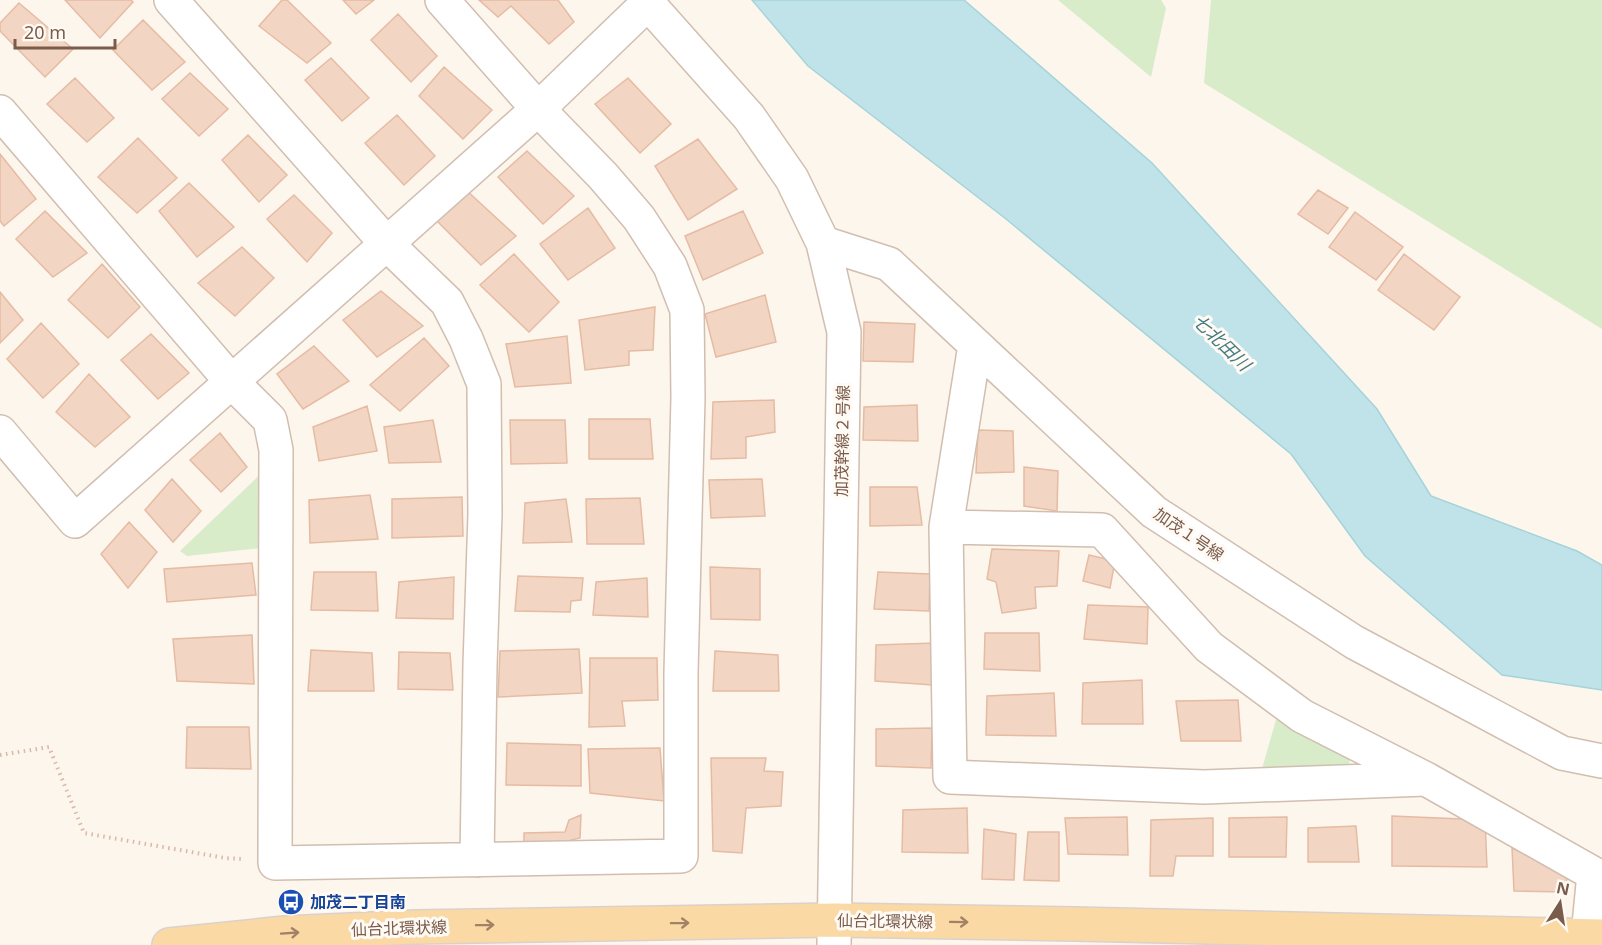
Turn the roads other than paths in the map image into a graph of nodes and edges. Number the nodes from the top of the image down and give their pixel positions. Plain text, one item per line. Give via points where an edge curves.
1 (171, 0) edge
2 (442, 0) edge
3 (646, 2) edge
4 (538, 109) junction
5 (0, 112) edge
6 (823, 243) junction
7 (387, 244) junction
8 (975, 345) junction
9 (231, 381) junction
10 (0, 432) edge
11 (946, 527) junction
12 (1602, 761) edge
13 (1426, 779) junction
14 (477, 860) junction
15 (834, 932) edge
16 (1595, 936) edge
17 (169, 945) edge

1 - 7 street
2 - 4 street
3 - 4 street
3 - 6 street, 加茂幹線２号線 via 749,117 792,179
4 - 7 street
4 - 14 street via 639,218 670,266 687,310 681,856
5 - 9 street
6 - 8 street, 加茂１号線 via 889,264
6 - 15 street, 加茂幹線２号線 via 844,332
7 - 9 street
7 - 14 street via 447,302 484,384
8 - 11 street
8 - 12 street, 加茂１号線 via 1154,512 1354,642 1562,753
9 - 10 street via 75,521
9 - 14 street via 270,420 276,450 275,863
11 - 13 street via 1102,530 1209,647 1302,716
11 - 13 street via 950,777 1204,787
13 - 16 street via 1594,874
15 -> 16 main road, 仙台北環状線
17 -> 15 main road, 仙台北環状線 via 285,933 404,927

